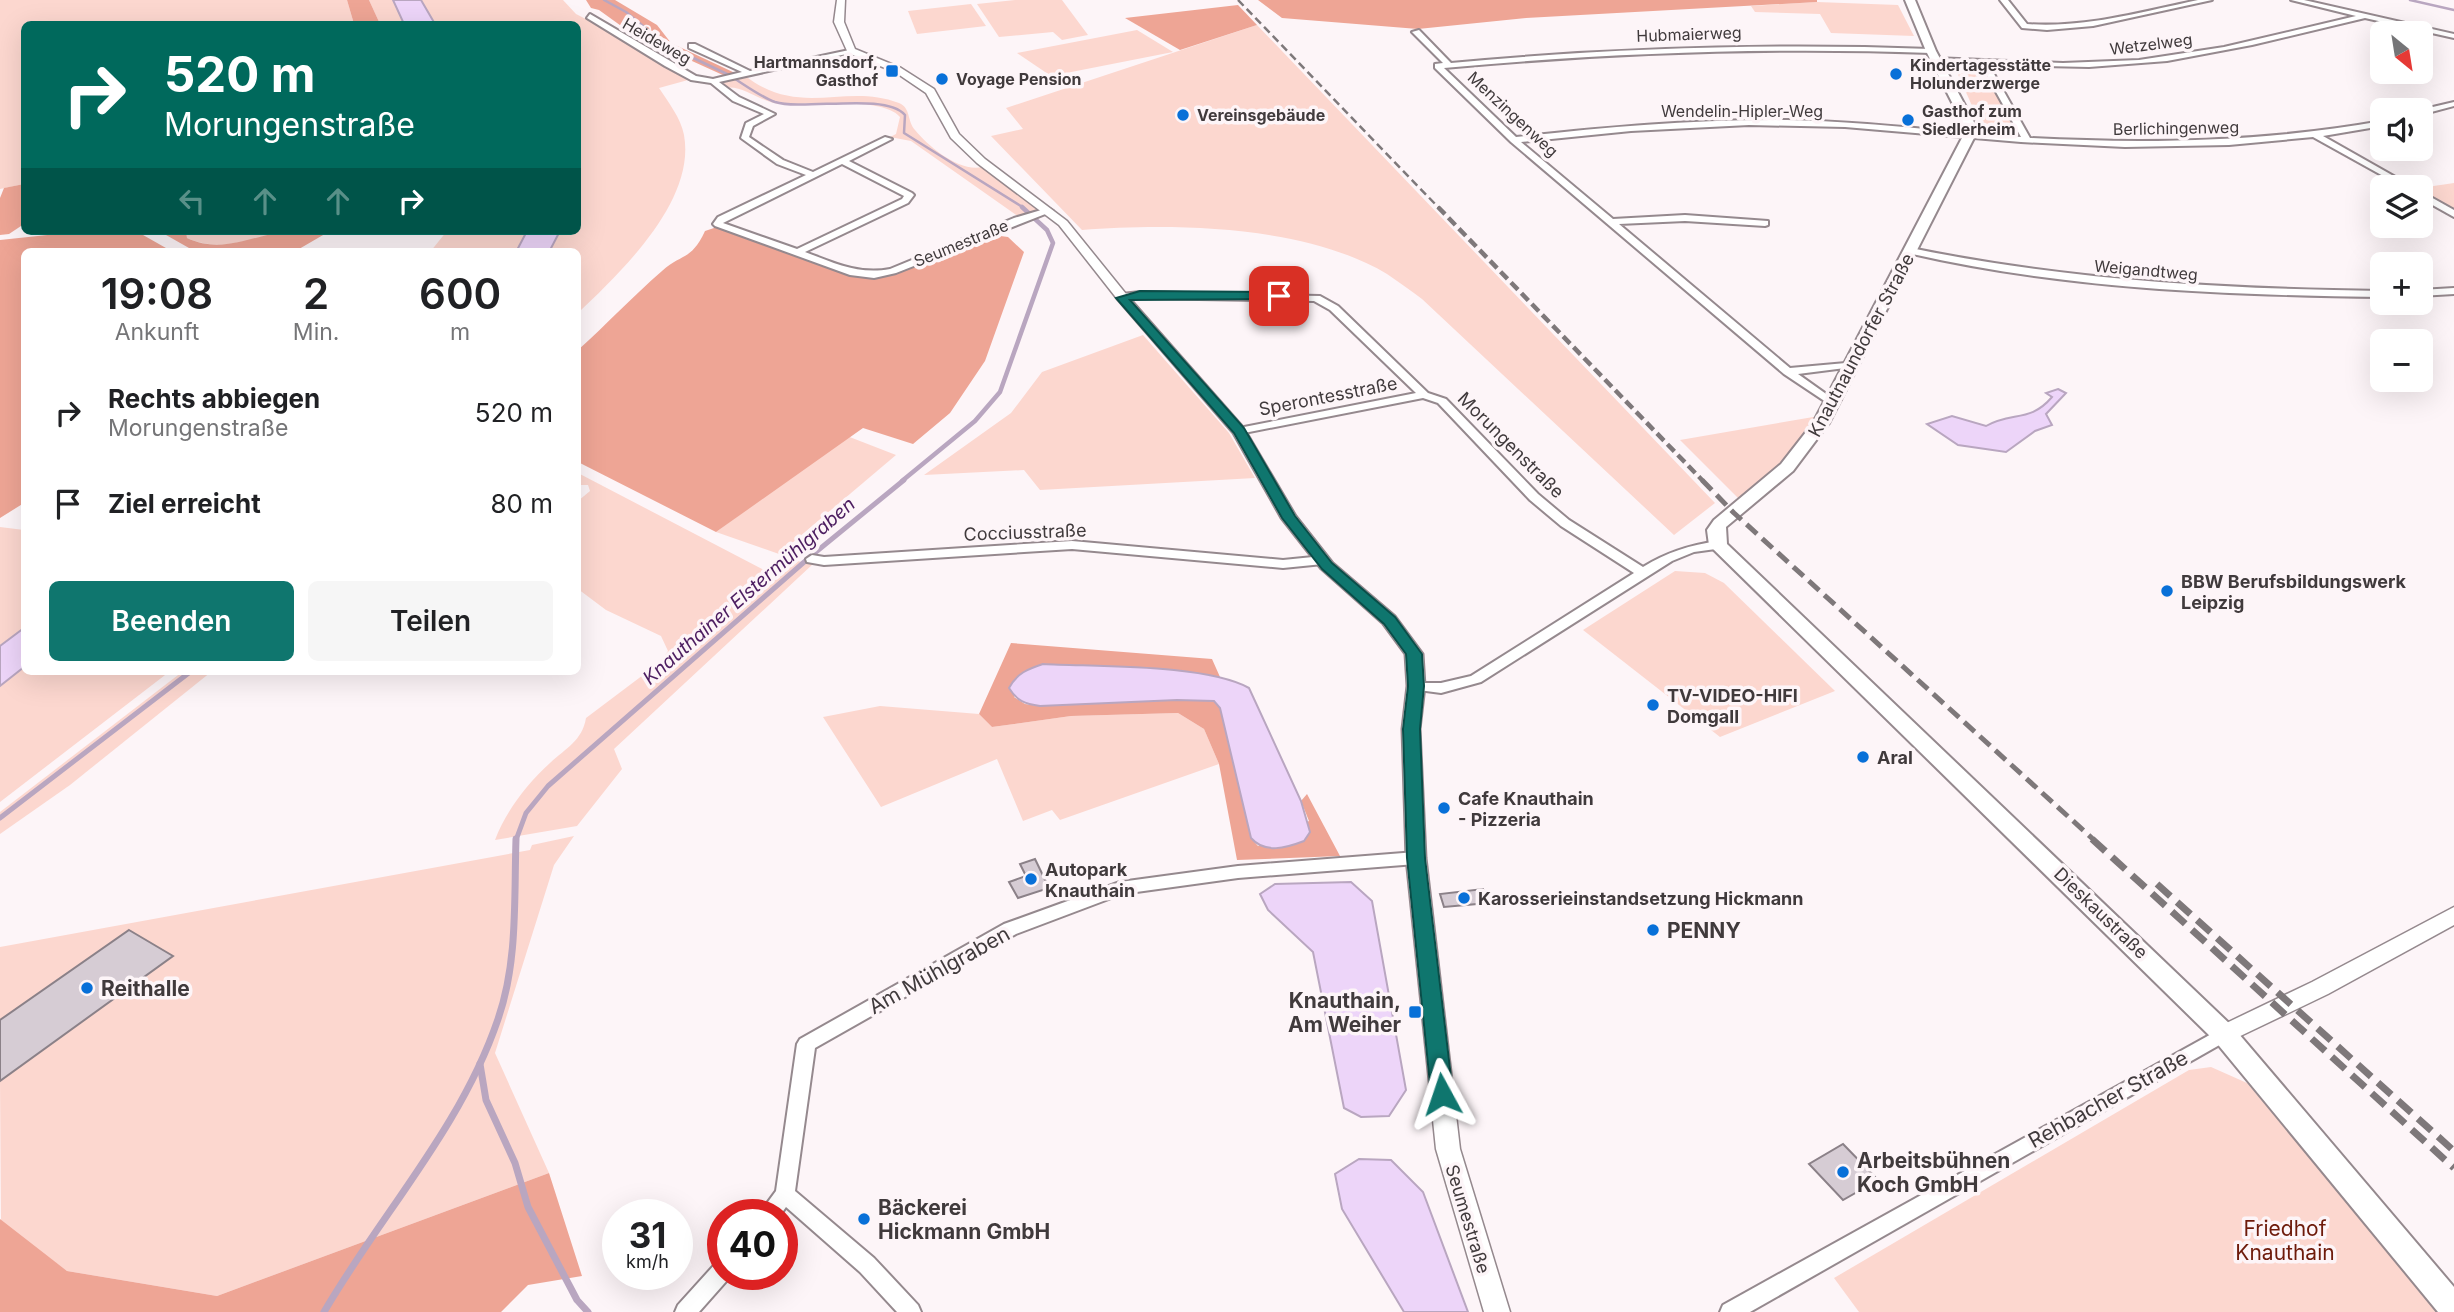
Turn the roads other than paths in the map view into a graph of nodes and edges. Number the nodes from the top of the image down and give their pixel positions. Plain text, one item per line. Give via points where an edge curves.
1 (841, 0) edge
2 (1910, 0) edge
3 (2004, 0) edge
4 (2052, 0) edge
5 (2208, 0) edge
6 (2295, 0) edge
7 (2040, 2) dead end
8 (590, 16) dead end
9 (2365, 16) junction
10 (1416, 32) dead end
11 (2454, 36) edge
12 (692, 46) dead end
13 (851, 51) junction
14 (1933, 56) junction
15 (1984, 63) junction
16 (1449, 65) junction
17 (747, 72) junction
18 (713, 81) junction
19 (2454, 104) edge
20 (2433, 110) edge
21 (2370, 125) edge
22 (2315, 135) junction
23 (1969, 136) junction
24 (888, 139) dead end
25 (2026, 139) junction
26 (1514, 140) junction
27 (843, 161) junction
28 (814, 175) junction
29 (2387, 175) edge
30 (2433, 202) edge
31 (1042, 212) junction
32 (2454, 214) edge
33 (1610, 222) junction
34 (1765, 223) dead end
35 (1911, 251) junction
36 (796, 253) junction
37 (2454, 291) edge
38 (2433, 292) edge
39 (2370, 293) edge
40 (1122, 298) junction
41 (1853, 364) junction
42 (1788, 372) junction
43 (1424, 395) junction
44 (1832, 403) junction
45 (1239, 431) junction
46 (1718, 545) junction
47 (812, 559) dead end
48 (1322, 560) junction
49 (1643, 573) junction
50 (1416, 686) junction
51 (1416, 858) junction
52 (2454, 915) edge
53 (2224, 1034) junction
54 (785, 1194) junction
55 (781, 1199) edge
56 (707, 1288) edge
57 (2454, 1309) edge
58 (685, 1312) edge
59 (911, 1312) edge
60 (1497, 1312) edge
61 (1730, 1312) edge

1 - 13 street via 839,22
2 - 14 main road
3 - 5 street via 2025,26 2043,28
4 - 7 street
6 - 9 street
8 - 18 street, Heideweg via 684,73
9 - 11 street
9 - 15 street, Wetzelweg via 2140,62
10 - 16 street, Menzingenweg
12 - 17 street, Heideweg
13 - 17 street
13 - 31 street, Seumestraße via 898,70 930,91 955,136
14 - 15 street, Wetzelweg
14 - 16 street, Hubmaierweg via 1717,47
14 - 23 main road via 1970,126
15 - 25 street
16 - 26 street, Menzingenweg via 1438,66
17 - 18 street
18 - 28 street, Heideweg via 736,99 771,114 746,128 749,143
19 - 20 street
21 - 22 street, Berlichingenweg
22 - 25 street, Berlichingenweg via 2145,144
22 - 29 street
23 - 25 street, Berlichingenweg
23 - 26 street, Wendelin-Hipler-Weg via 1774,122 1648,126
23 - 35 main road, Knautnaundorfer Straße
24 - 27 street
26 - 33 street, Menzingenweg
27 - 28 street
27 - 36 street via 909,195 905,201
28 - 36 street via 718,224
30 - 32 street
31 - 36 street, Seumestraße via 874,275 854,273
31 - 40 street, Seumestraße via 1077,238
33 - 34 street via 1685,218
33 - 42 street, Menzingenweg
35 - 39 street, Weigandtweg via 1983,268 2147,287
35 - 41 main road, Knautnaundorfer Straße
37 - 38 street
40 - 43 street, Morungenstraße via 1316,298 1334,308
40 - 45 street, Seumestraße
41 - 42 street
41 - 44 main road, Knautnaundorfer Straße
42 - 44 street, Menzingenweg
43 - 45 street, Sperontesstraße
43 - 49 street, Morungenstraße via 1442,401 1534,497
44 - 46 main road, Knautnaundorfer Straße via 1803,452 1772,486 1720,524
45 - 48 street, Seumestraße via 1289,518
46 - 49 street via 1679,552
46 - 53 main road, Dieskaustraße
47 - 48 street, Cocciusstraße via 1072,545 1283,564
48 - 50 street, Seumestraße via 1389,620 1414,654
49 - 50 street via 1476,679 1441,688
50 - 51 street, Seumestraße via 1411,729
51 - 54 street, Am Mühlgraben via 1238,872 1120,888 1010,929 969,950 806,1044
51 - 60 street, Seumestraße via 1447,1149
52 - 53 street, Rehbacher Straße
53 - 57 main road, Dieskaustraße
53 - 61 street, Rehbacher Straße
54 - 55 street
54 - 59 street via 867,1265
56 - 58 street

